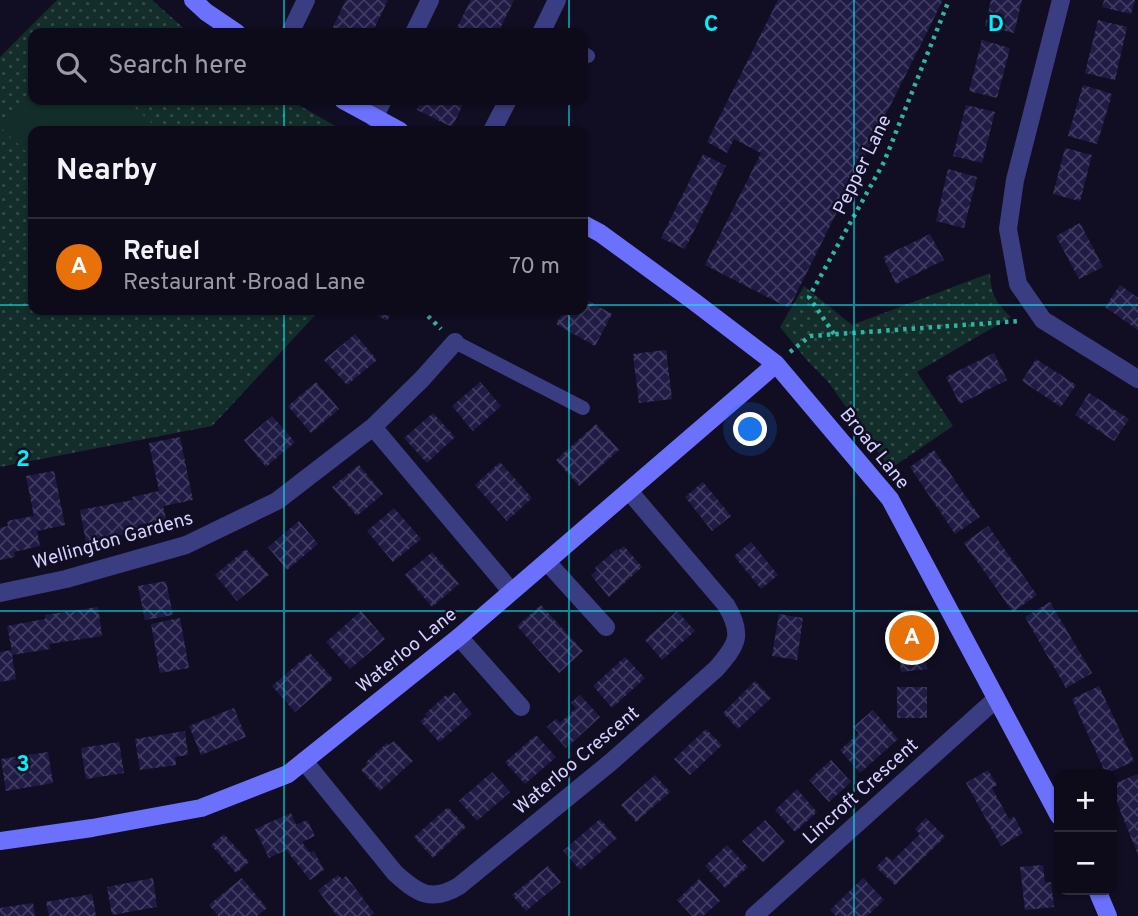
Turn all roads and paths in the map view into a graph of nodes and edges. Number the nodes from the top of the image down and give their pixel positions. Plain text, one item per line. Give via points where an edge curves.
1 (193, 0) edge
2 (306, 0) edge
3 (430, 0) edge
4 (557, 0) edge
5 (949, 0) edge
6 (1061, 0) edge
7 (230, 28) edge
8 (292, 28) edge
9 (416, 28) edge
10 (543, 28) edge
11 (352, 105) edge
12 (380, 105) edge
13 (505, 105) edge
14 (374, 118) junction
15 (390, 126) edge
16 (495, 126) edge
17 (588, 227) edge
18 (1043, 320) junction
19 (834, 334) junction
20 (454, 342) joint
21 (776, 364) junction
22 (1138, 379) edge
23 (583, 408) dead end
24 (373, 427) junction
25 (629, 492) junction
26 (547, 562) junction
27 (511, 591) junction
28 (0, 593) edge
29 (606, 627) dead end
30 (458, 638) junction
31 (996, 699) junction
32 (521, 707) dead end
33 (304, 761) junction
34 (1054, 807) edge
35 (0, 841) edge
36 (1099, 895) edge
37 (754, 916) edge
38 (1108, 916) edge

1 - 7 street
2 - 8 street
3 - 9 street
4 - 10 street
5 - 19 path, Pepper Lane via 884,162 809,297
6 - 18 street via 1015,180 1008,229 1018,284
11 - 14 street
12 - 14 street
13 - 16 street
14 - 15 street
17 - 21 street, Broad Lane
18 - 19 path
18 - 22 street
19 - 21 path via 810,336
20 - 23 lane
20 - 24 street, Wellington Gardens
21 - 25 street, Waterloo Lane
21 - 31 street, Broad Lane via 890,499
24 - 27 street
24 - 28 street, Wellington Gardens via 277,500 186,545
25 - 26 street, Waterloo Lane
25 - 33 street, Waterloo Crescent via 726,605 734,618 737,641 716,669 611,762 459,886 435,896 408,886 395,873
26 - 27 street, Waterloo Lane
26 - 29 street
27 - 30 street, Waterloo Lane
30 - 32 street
30 - 33 street, Waterloo Lane
31 - 34 street, Broad Lane
31 - 37 street, Lincroft Crescent
33 - 35 street, Waterloo Lane via 288,774 201,808
36 - 38 street

